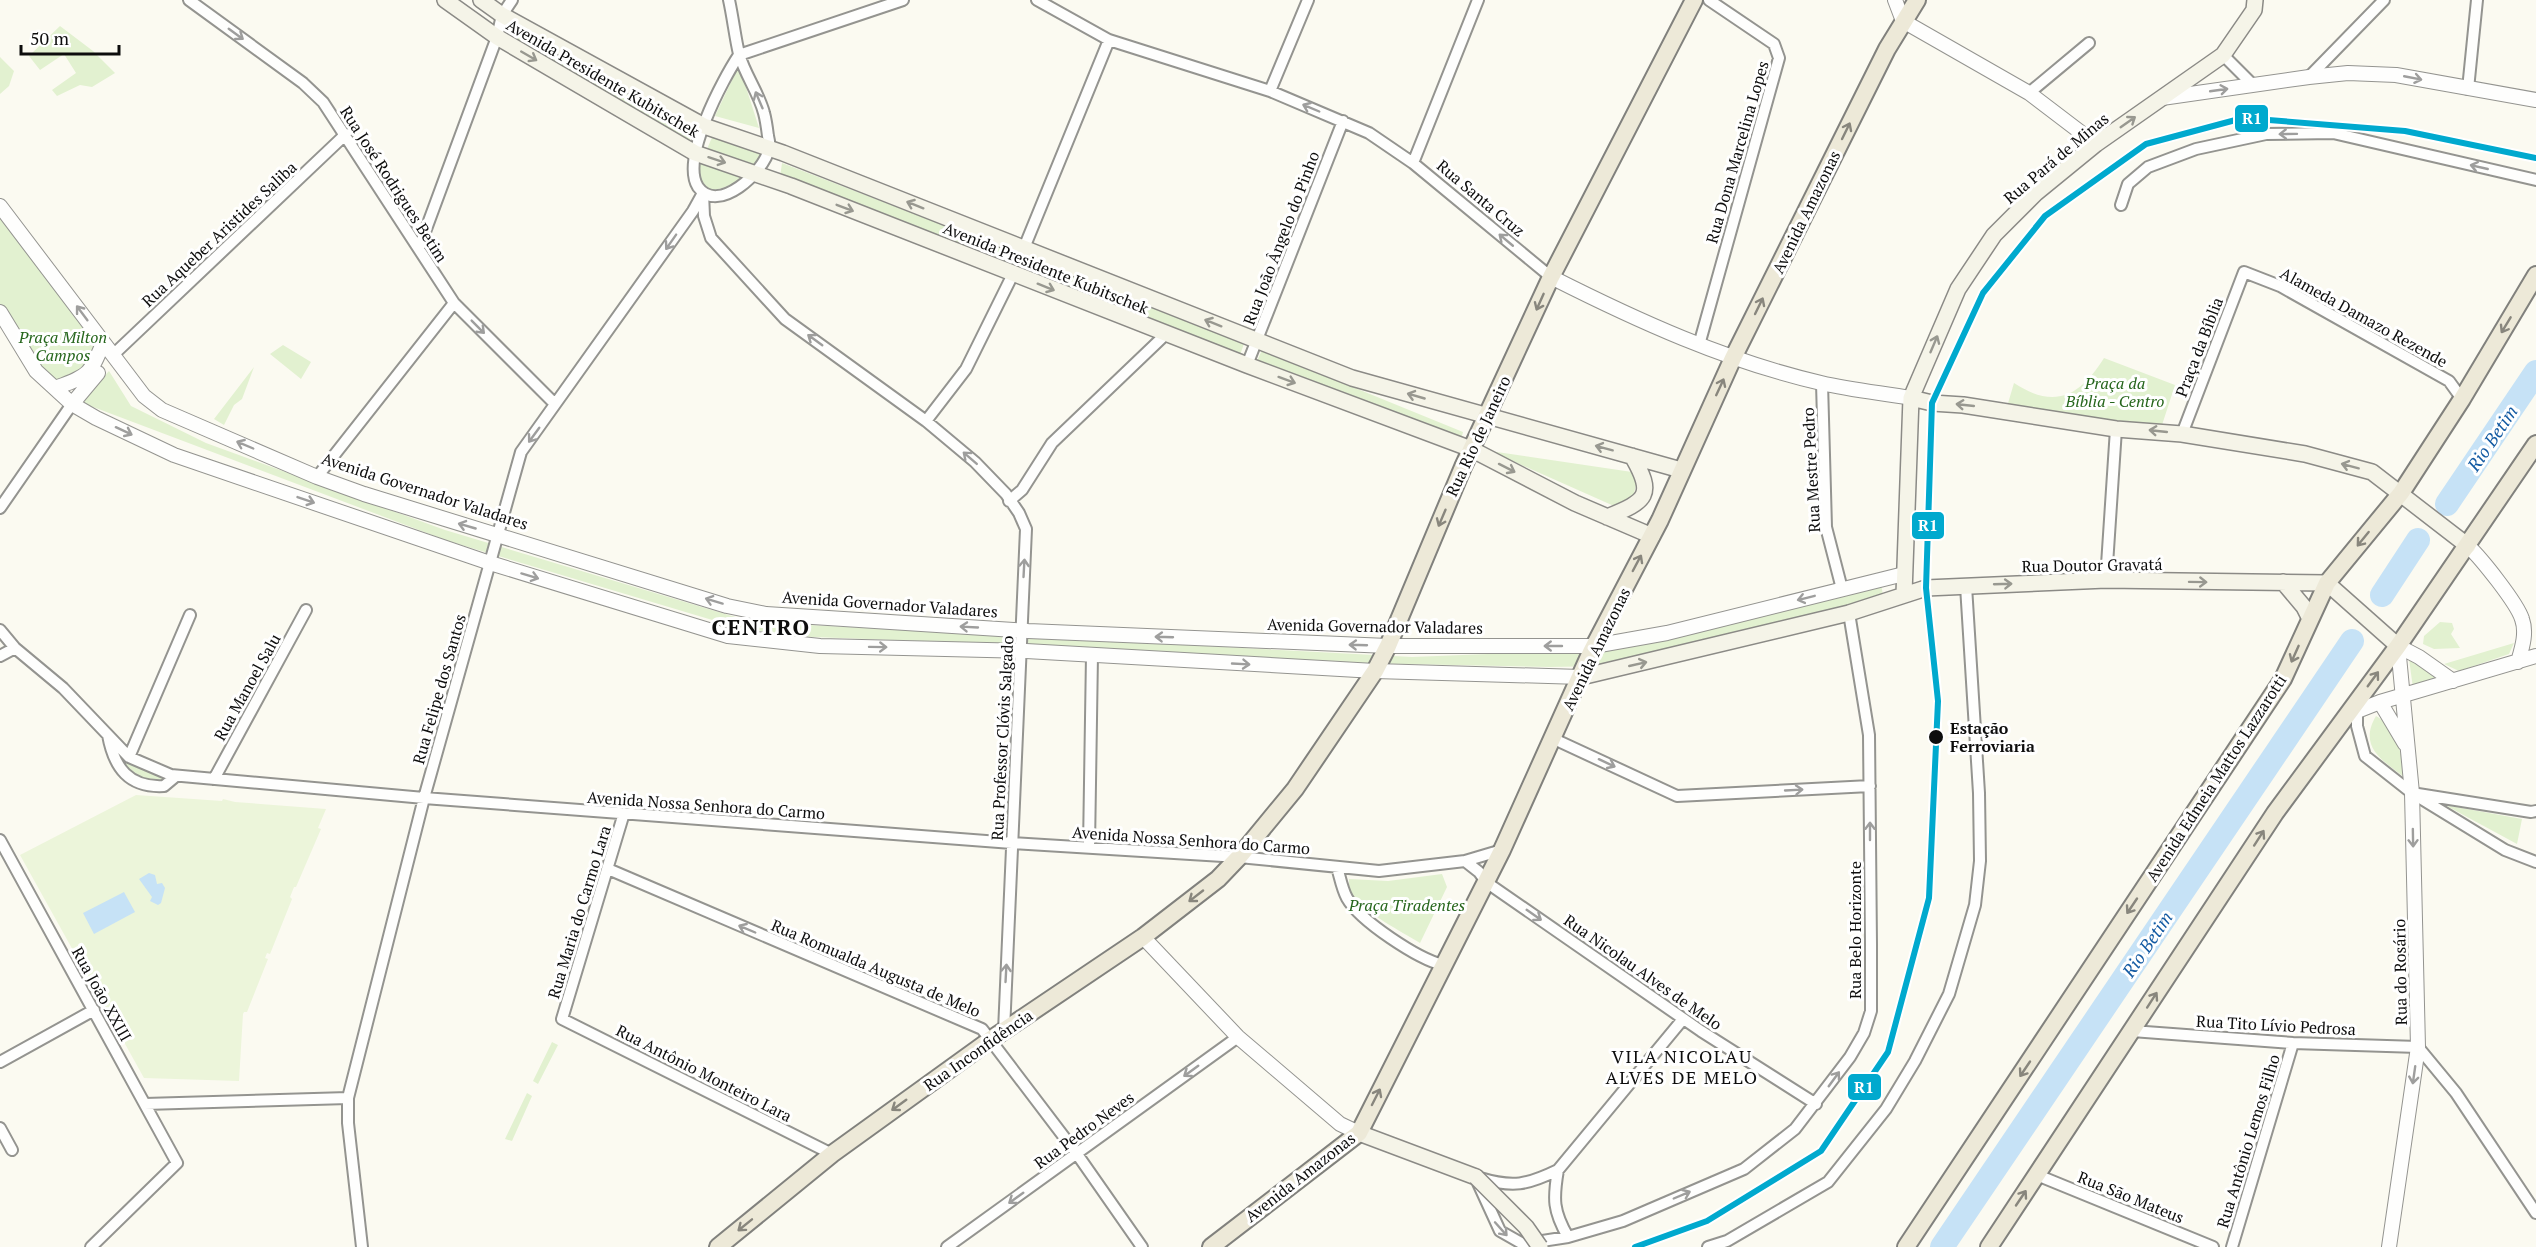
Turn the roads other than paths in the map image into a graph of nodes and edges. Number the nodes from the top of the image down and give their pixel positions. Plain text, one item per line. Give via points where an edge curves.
1 (189, 0) edge
2 (445, 0) edge
3 (481, 0) edge
4 (512, 0) edge
5 (729, 0) edge
6 (903, 0) edge
7 (1037, 0) edge
8 (1308, 0) edge
9 (1478, 0) edge
10 (1694, 0) edge
11 (1709, 0) edge
12 (2255, 0) edge
13 (2384, 0) edge
14 (2477, 0) edge
15 (1906, 6) edge
16 (502, 15) junction
17 (496, 37) junction
18 (1109, 39) junction
19 (2089, 44) dead end
20 (2223, 55) junction
21 (740, 56) junction
22 (2309, 77) junction
23 (2253, 85) junction
24 (2468, 89) junction
25 (1270, 91) junction
26 (2029, 93) junction
27 (2162, 98) junction
28 (2536, 100) edge
29 (1343, 121) junction
30 (704, 126) junction
31 (346, 135) junction
32 (2097, 144) junction
33 (770, 148) junction
34 (695, 153) junction
35 (1413, 163) junction
36 (757, 174) junction
37 (2536, 180) edge
38 (703, 193) junction
39 (2121, 205) dead end
40 (0, 206) edge
41 (419, 248) junction
42 (1024, 248) junction
43 (2244, 272) joint
44 (1013, 274) junction
45 (2536, 275) edge
46 (1551, 277) junction
47 (454, 303) junction
48 (0, 312) edge
49 (1166, 334) junction
50 (1257, 341) junction
51 (103, 344) junction
52 (1699, 345) junction
53 (113, 355) junction
54 (1733, 358) junction
55 (1247, 365) junction
56 (1822, 383) junction
57 (55, 388) junction
58 (1911, 398) junction
59 (2462, 399) junction
60 (72, 404) junction
61 (555, 404) junction
62 (1488, 416) junction
63 (926, 421) junction
64 (2116, 429) junction
65 (2182, 434) junction
66 (2536, 444) edge
67 (1471, 449) junction
68 (1632, 456) junction
69 (1681, 470) junction
70 (317, 477) junction
71 (2401, 493) junction
72 (1009, 501) junction
73 (0, 508) edge
74 (1607, 517) junction
75 (499, 534) junction
76 (1652, 536) junction
77 (2468, 546) junction
78 (490, 563) junction
79 (1904, 574) junction
80 (2106, 580) junction
81 (2283, 582) junction
82 (2327, 583) junction
83 (1966, 586) junction
84 (1842, 589) junction
85 (1904, 594) junction
86 (306, 610) dead end
87 (1849, 613) junction
88 (190, 615) dead end
89 (2522, 618) junction
90 (2310, 620) junction
91 (2536, 623) edge
92 (0, 629) edge
93 (1021, 630) junction
94 (1388, 646) junction
95 (1594, 646) junction
96 (2398, 646) junction
97 (15, 648) junction
98 (1020, 651) junction
99 (1092, 655) junction
100 (0, 656) edge
101 (2536, 656) edge
102 (2518, 662) junction
103 (1375, 671) junction
104 (1581, 677) junction
105 (2452, 681) junction
106 (2404, 695) junction
107 (2380, 702) junction
108 (2352, 712) junction
109 (108, 735) junction
110 (1554, 739) junction
111 (2407, 748) junction
112 (129, 757) junction
113 (176, 776) junction
114 (214, 779) junction
115 (1870, 786) junction
116 (2412, 793) junction
117 (424, 798) junction
118 (2536, 811) edge
119 (624, 813) junction
120 (0, 840) edge
121 (1012, 843) junction
122 (1089, 847) junction
123 (1502, 850) junction
124 (1239, 857) junction
125 (1465, 861) junction
126 (2536, 862) edge
127 (1337, 867) junction
128 (608, 869) junction
129 (1486, 882) junction
130 (1143, 937) junction
131 (1443, 965) junction
132 (93, 1011) junction
133 (1683, 1018) junction
134 (562, 1019) joint
135 (2132, 1030) junction
136 (997, 1036) junction
137 (1238, 1036) junction
138 (2293, 1043) junction
139 (2418, 1047) junction
140 (0, 1062) edge
141 (348, 1098) junction
142 (145, 1104) junction
143 (1816, 1104) junction
144 (0, 1128) edge
145 (1359, 1133) junction
146 (12, 1150) dead end
147 (832, 1154) junction
148 (1077, 1154) junction
149 (1558, 1170) junction
150 (2037, 1175) junction
151 (1476, 1177) junction
152 (2536, 1214) edge
153 (1568, 1237) junction
154 (91, 1247) edge
155 (362, 1247) edge
156 (718, 1247) edge
157 (947, 1247) edge
158 (1142, 1247) edge
159 (1211, 1247) edge
160 (1540, 1247) edge
161 (1708, 1247) edge
162 (1906, 1247) edge
163 (1989, 1247) edge
164 (2213, 1247) edge
165 (2232, 1247) edge
166 (2389, 1247) edge

1 -> 31 street, Rua José Rodrigues Betim via 303,83 323,102
2 - 17 main road, Avenida Presidente Kubitschek
3 - 16 main road, Avenida Presidente Kubitschek
4 - 16 street
5 - 21 street
6 - 21 street
7 - 18 street, Rua Santa Cruz
8 - 25 street
9 - 35 street
10 - 46 main road, Rua Rio de Janeiro
11 - 52 street, Rua Dona Marcelina Lopes via 1774,44 1779,58
12 - 20 main road, Rua Pará de Minas via 2254,10
13 - 22 street
14 - 24 street
15 - 26 street
54 -> 15 main road, Avenida Amazonas
16 - 17 street
16 - 30 main road, Avenida Presidente Kubitschek
17 -> 34 main road, Avenida Presidente Kubitschek
17 - 41 street
18 - 25 street, Rua Santa Cruz
18 - 42 street
19 - 26 street
20 - 23 street
20 - 27 main road, Rua Pará de Minas
21 - 30 street via 724,80
33 -> 21 street via 764,113
22 - 23 street
22 -> 24 street via 2348,73 2396,75
27 -> 23 street
24 - 28 street
29 -> 25 street, Rua Santa Cruz
26 - 32 street
32 -> 27 main road, Rua Pará de Minas
29 - 35 street, Rua Santa Cruz
29 - 50 street, Rua João Ângelo do Pinho
30 - 33 main road, Avenida Presidente Kubitschek
30 - 34 street
31 - 41 street, Rua José Rodrigues Betim
31 - 53 street, Rua Aqueber Aristides Saliba
58 -> 32 main road, Rua Pará de Minas via 1958,289 1994,235 2036,193
33 - 36 street
42 -> 33 main road, Avenida Presidente Kubitschek
34 -> 36 main road, Avenida Presidente Kubitschek
34 - 38 street, Rua Professor Clóvis Salgado via 694,176
46 -> 35 street, Rua Santa Cruz
36 - 38 street via 727,195 713,197
36 -> 44 main road, Avenida Presidente Kubitschek
37 -> 39 street via 2333,134 2266,134 2196,149 2148,167 2128,184
38 -> 61 street, Rua Felipe dos Santos
63 -> 38 street, Rua Professor Clóvis Salgado via 785,319 711,238 704,216
51 -> 40 street, Avenida Governador Valadares
41 - 47 street, Rua José Rodrigues Betim
50 -> 42 main road, Avenida Presidente Kubitschek
43 - 59 street, Alameda Damazo Rezende via 2280,286 2450,381
43 - 65 street, Praça da Bíblia
44 -> 49 main road, Avenida Presidente Kubitschek
44 - 63 street via 966,369
45 -> 59 main road, Avenida Edmeia Mattos Lazzarotti
46 - 52 street, Rua Santa Cruz via 1624,314
46 -> 62 main road, Rua Rio de Janeiro
47 -> 61 street, Rua José Rodrigues Betim
47 - 70 street
48 - 57 street via 36,371
49 - 55 main road, Avenida Presidente Kubitschek
49 - 72 street via 1052,443 1022,490
50 - 55 street, Rua João Ângelo do Pinho
62 -> 50 main road, Avenida Presidente Kubitschek via 1352,378
51 - 53 street, Avenida Governador Valadares
51 - 57 street via 83,378
52 - 54 street, Rua Santa Cruz
53 - 60 street
70 -> 53 street, Avenida Governador Valadares via 162,410 144,396
54 - 56 street, Rua Santa Cruz
69 -> 54 main road, Avenida Amazonas
55 -> 67 main road, Avenida Presidente Kubitschek
56 - 58 street, Rua Santa Cruz
56 - 84 street, Rua Mestre Pedro via 1826,527
57 - 60 street
64 -> 58 main road
58 - 79 main road, Rua Pará de Minas
59 - 71 main road, Avenida Edmeia Mattos Lazzarotti
60 - 73 street
60 -> 78 street via 174,455
61 -> 75 street, Rua Felipe dos Santos via 521,452
62 - 67 main road, Rua Rio de Janeiro
68 -> 62 main road, Avenida Presidente Kubitschek
72 -> 63 street, Rua Professor Clóvis Salgado via 975,462
65 -> 64 main road
64 - 80 street
71 -> 65 main road via 2372,472 2306,454
66 - 77 main road
67 -> 74 main road, Avenida Presidente Kubitschek
67 -> 94 main road, Rua Rio de Janeiro
68 - 69 main road, Avenida Presidente Kubitschek
68 - 74 main road via 1645,480 1644,491 1633,507
69 - 76 main road, Avenida Amazonas
75 -> 70 street, Avenida Governador Valadares
71 - 77 main road
71 -> 82 main road, Avenida Edmeia Mattos Lazzarotti
93 -> 72 street, Rua Professor Clóvis Salgado via 1026,529
74 - 76 main road, Avenida Presidente Kubitschek
75 - 78 street, Rua Felipe dos Santos
93 -> 75 street, Avenida Governador Valadares via 766,614 727,606
95 -> 76 main road, Avenida Amazonas
77 - 89 street via 2483,560
77 - 96 main road
78 -> 98 street via 728,636 819,646
78 - 117 street, Rua Felipe dos Santos
79 - 84 street, Avenida Governador Valadares
79 - 85 main road, Rua Pará de Minas
80 -> 81 main road, Rua Doutor Gravatá
83 -> 80 main road, Rua Doutor Gravatá
81 - 82 main road, Rua Doutor Gravatá
81 - 90 main road
82 - 90 main road, Avenida Edmeia Mattos Lazzarotti
82 - 96 main road
83 - 85 main road, Rua Doutor Gravatá via 1926,588
83 - 161 street via 1980,861 1975,905 1949,994 1886,1109 1828,1182 1727,1241
84 -> 95 street, Avenida Governador Valadares via 1667,633
85 - 87 main road
86 - 114 street, Rua Manoel Salu
104 -> 87 main road
87 - 115 street, Rua Belo Horizonte via 1869,735
88 - 112 street
89 - 91 street
89 - 102 street via 2524,635
90 -> 162 main road, Avenida Edmeia Mattos Lazzarotti via 2283,679
92 - 97 street, Avenida Nossa Senhora do Carmo
94 -> 93 street, Avenida Governador Valadares
93 - 98 street, Rua Professor Clóvis Salgado
95 -> 94 street, Avenida Governador Valadares
94 - 103 main road, Rua Rio de Janeiro
95 - 104 main road, Avenida Amazonas
96 - 105 street
96 - 106 street, Rua do Rosário
108 -> 96 main road
97 - 100 street
97 - 109 street, Avenida Nossa Senhora do Carmo via 63,688
98 - 99 street
98 - 121 street, Rua Professor Clóvis Salgado
99 -> 103 street
99 - 122 street
101 - 102 street
102 - 105 street
103 - 104 street
103 - 124 main road, Rua Rio de Janeiro via 1295,789
104 - 110 main road, Avenida Amazonas
105 - 106 street
106 - 107 street
106 - 111 street, Rua do Rosário
107 - 108 street
107 - 111 street
108 - 116 street via 2365,756
135 -> 108 main road via 2276,813
109 - 112 street, Avenida Nossa Senhora do Carmo
109 - 113 street via 112,756 127,777 147,787 164,786
110 -> 115 street via 1677,796
110 - 123 main road, Avenida Amazonas
111 - 116 street, Rua do Rosário
112 - 113 street, Avenida Nossa Senhora do Carmo
113 - 114 street, Avenida Nossa Senhora do Carmo
114 - 117 street, Avenida Nossa Senhora do Carmo
143 -> 115 street, Rua Belo Horizonte via 1851,1057 1871,1011
116 - 118 street
116 - 126 street via 2505,850
116 -> 139 street, Rua do Rosário
117 - 119 street, Avenida Nossa Senhora do Carmo
117 - 141 street, Rua Felipe dos Santos
119 - 121 street, Avenida Nossa Senhora do Carmo
119 - 128 street, Rua Maria do Carmo Lara
120 - 132 street, Rua João XXIII
121 - 122 street, Avenida Nossa Senhora do Carmo
136 -> 121 street, Rua Professor Clóvis Salgado
122 - 124 street, Avenida Nossa Senhora do Carmo
123 - 125 street, Avenida Nossa Senhora do Carmo
123 - 129 main road, Avenida Amazonas
124 - 127 street, Avenida Nossa Senhora do Carmo
124 -> 130 main road, Rua Inconfidência via 1218,879
125 - 127 street, Avenida Nossa Senhora do Carmo via 1379,871
125 - 129 street, Rua Nicolau Alves de Melo
127 - 131 street via 1353,907 1402,946
128 - 134 street, Rua Maria do Carmo Lara
136 -> 128 street, Rua Romualda Augusta de Melo
129 - 131 main road, Avenida Amazonas
129 -> 133 street, Rua Nicolau Alves de Melo
130 - 136 main road, Rua Inconfidência
130 - 137 street
145 -> 131 main road, Avenida Amazonas
132 - 140 street
132 - 142 street, Rua João XXIII
133 - 143 street, Rua Nicolau Alves de Melo
133 - 149 street
134 - 147 street, Rua Antônio Monteiro Lara
135 - 138 street, Rua Tito Lívio Pedrosa
135 - 150 main road
136 -> 147 main road, Rua Inconfidência
136 - 148 street, Rua Romualda Augusta de Melo
137 - 145 street via 1340,1124
137 -> 148 street, Rua Pedro Neves
138 - 139 street, Rua Tito Lívio Pedrosa
138 - 165 street, Rua Antônio Lemos Filho
139 - 152 street via 2456,1093
139 -> 166 street, Rua do Rosário
141 - 142 street
141 - 155 street, Rua Felipe dos Santos
142 - 154 street, Rua João XXIII via 177,1162
153 -> 143 street, Rua Belo Horizonte via 1623,1221 1744,1169 1795,1130
144 - 146 street
145 - 151 main road
145 - 159 main road, Avenida Amazonas
147 -> 156 main road, Rua Inconfidência
148 -> 157 street, Rua Pedro Neves
148 - 158 street, Rua Romualda Augusta de Melo
149 - 151 street via 1531,1183 1499,1184
149 - 153 street via 1555,1207
163 -> 150 main road
150 - 164 street, Rua São Mateus
151 -> 153 street, Rua Belo Horizonte via 1500,1231 1512,1239 1524,1244
151 - 160 main road, bridge via 1526,1227

